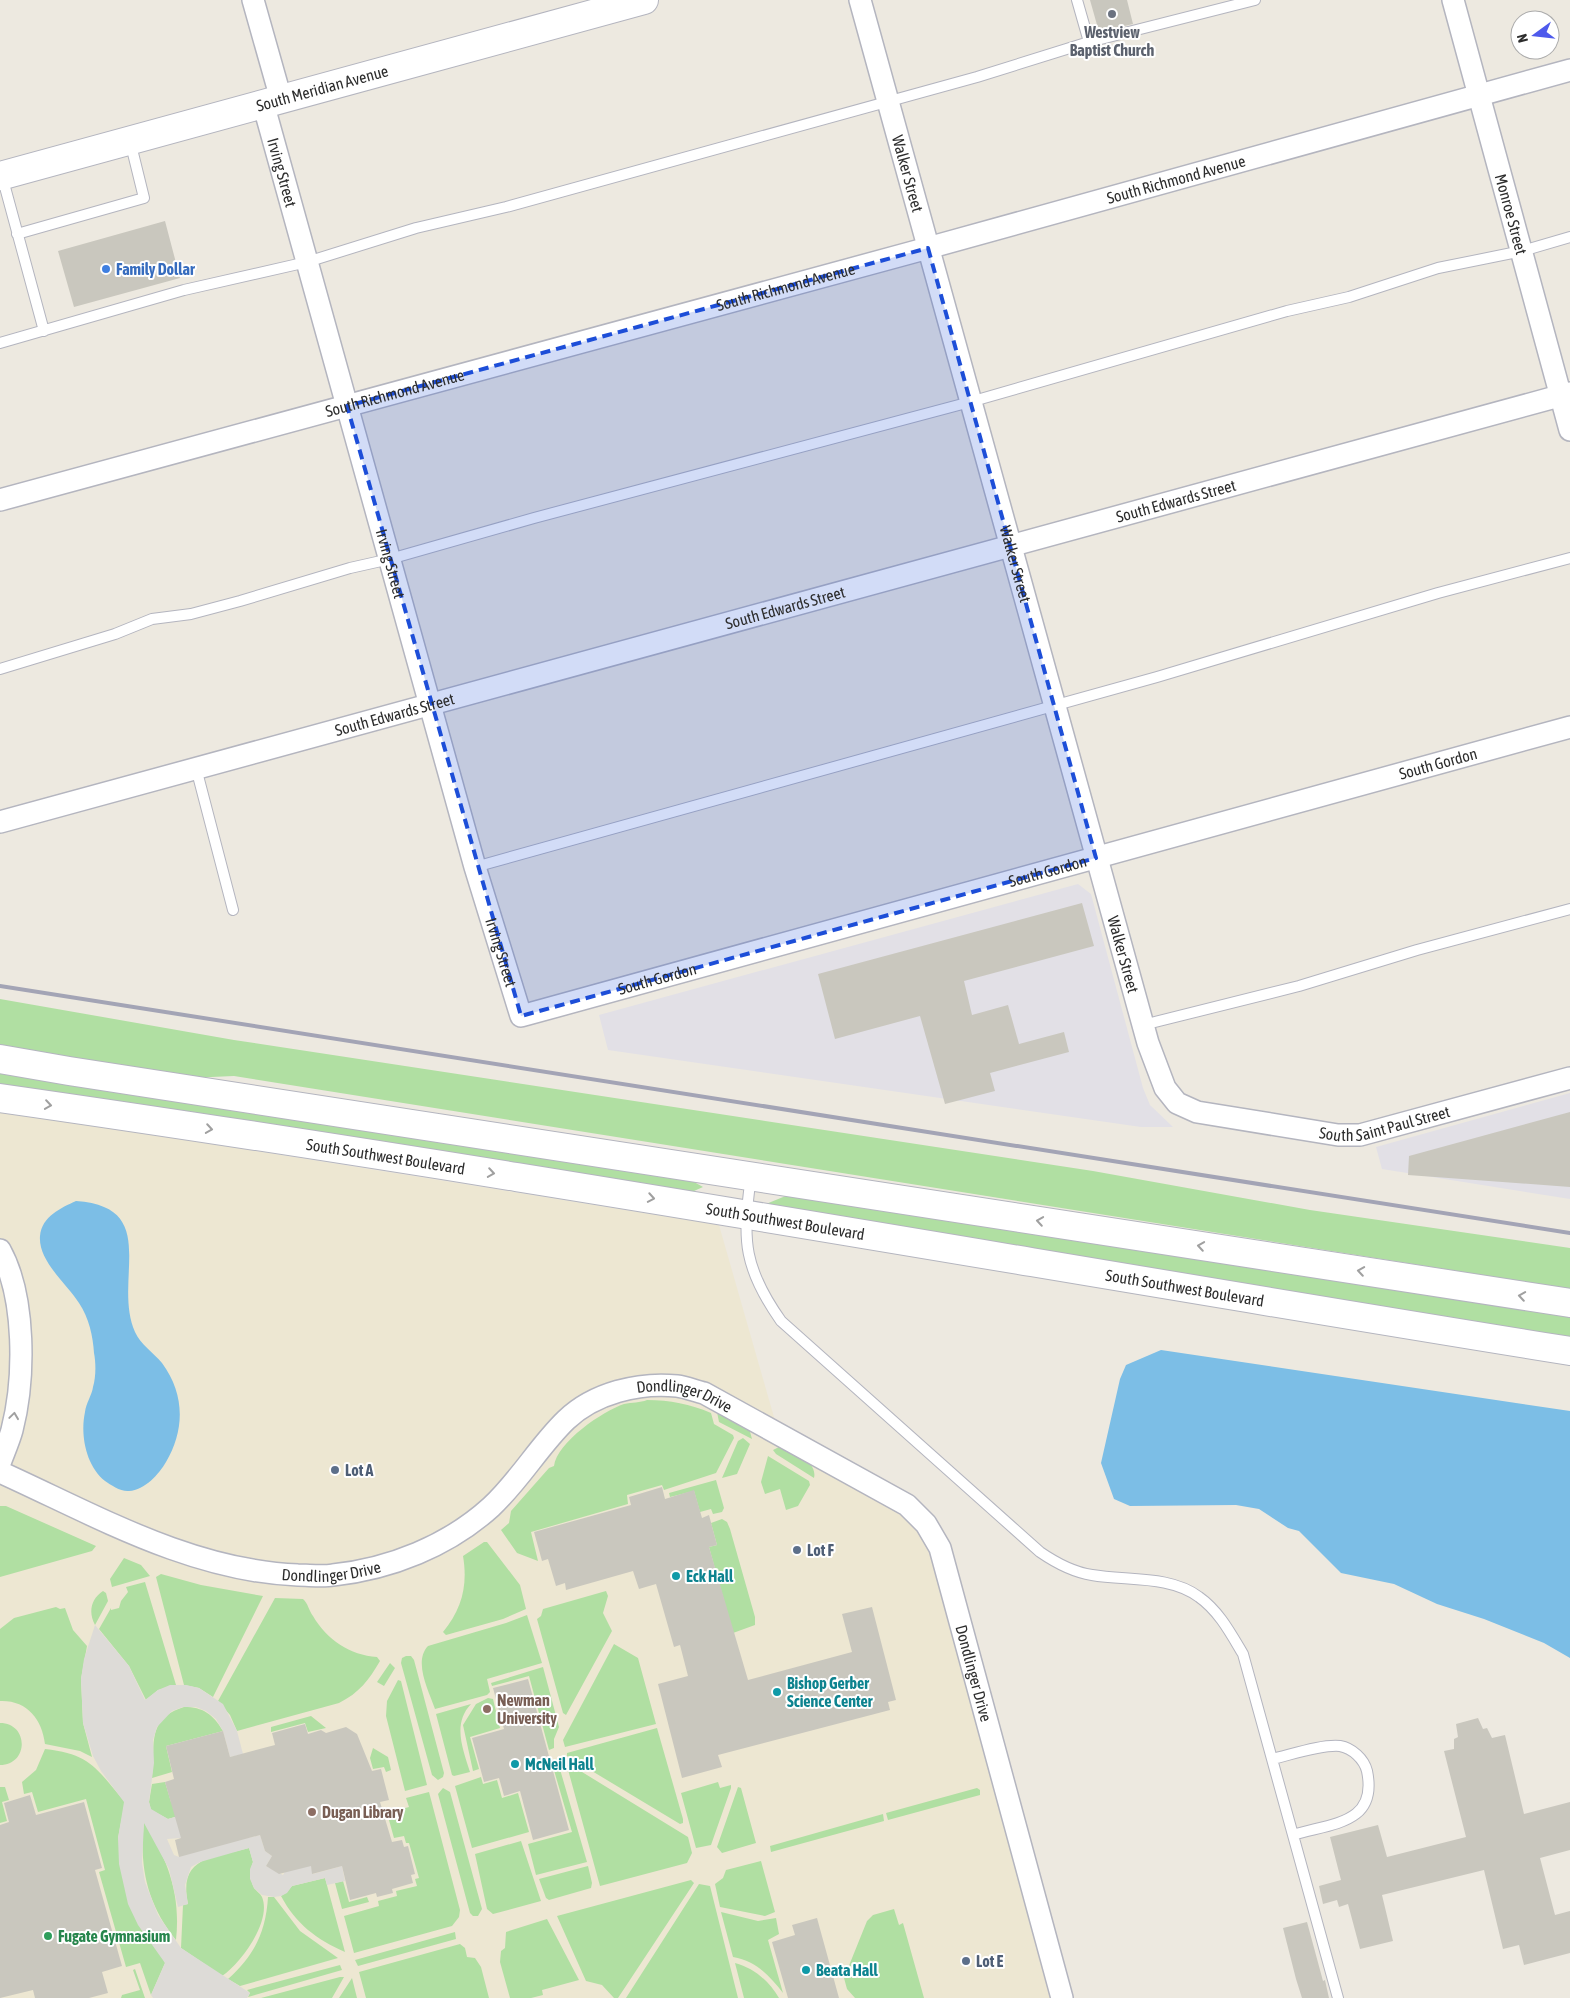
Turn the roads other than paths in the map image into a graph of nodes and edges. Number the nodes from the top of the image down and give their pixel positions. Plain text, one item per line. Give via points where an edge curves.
1 (253, 0) edge
2 (644, 0) edge
3 (860, 0) edge
4 (1077, 0) edge
5 (1255, 0) edge
6 (1453, 0) edge
7 (1223, 4) edge
8 (1089, 42) junction
9 (1570, 70) edge
10 (1479, 95) junction
11 (272, 101) junction
12 (888, 101) junction
13 (129, 140) junction
14 (1, 176) edge
15 (17, 234) junction
16 (1570, 237) edge
17 (928, 248) junction
18 (1522, 252) junction
19 (307, 262) junction
20 (44, 331) junction
21 (0, 343) edge
22 (1565, 394) edge
23 (970, 402) junction
24 (347, 406) junction
25 (1570, 430) edge
26 (0, 500) edge
27 (1010, 547) junction
28 (1570, 558) edge
29 (390, 559) junction
30 (0, 669) edge
31 (1054, 704) junction
32 (430, 706) junction
33 (1570, 728) edge
34 (196, 768) junction
35 (0, 822) edge
36 (1096, 858) junction
37 (476, 868) junction
38 (1570, 909) edge
39 (233, 910) dead end
40 (526, 1015) joint
41 (1143, 1025) junction
42 (0, 1059) edge
43 (1570, 1078) edge
44 (0, 1098) edge
45 (1197, 1112) joint
46 (751, 1177) junction
47 (745, 1214) junction
48 (0, 1250) edge
49 (1570, 1303) edge
50 (1570, 1351) edge
51 (0, 1463) edge
52 (0, 1472) edge
53 (1272, 1759) junction
54 (1293, 1835) junction
55 (1062, 1998) edge
56 (1338, 1998) edge

1 - 11 street, Irving Street
2 - 11 main road, South Meridian Avenue
3 - 12 street, Walker Street
4 - 8 lane
5 - 7 lane
6 - 10 street, Monroe Street
7 - 8 lane
8 - 12 lane
9 - 10 street, South Richmond Avenue
10 - 17 street, South Richmond Avenue
10 - 18 street, Monroe Street
11 - 13 main road, South Meridian Avenue
11 - 19 street, Irving Street
12 - 17 street, Walker Street
12 - 19 lane via 506,207 416,228
13 - 14 main road, South Meridian Avenue
13 - 15 lane via 144,198
14 - 15 lane
15 - 20 lane
16 - 18 lane
17 - 23 street, Walker Street
17 - 24 street, South Richmond Avenue
18 - 22 street, Monroe Street
18 - 23 lane via 1438,268 1349,297 1209,332
19 - 20 lane via 184,290
19 - 24 street, Irving Street
20 - 21 lane
22 - 25 street, Monroe Street
22 - 27 street, South Edwards Street
23 - 27 street, Walker Street
23 - 29 lane
24 - 26 street, South Richmond Avenue
24 - 29 street, Irving Street
27 - 31 street, Walker Street
27 - 32 street, South Edwards Street
28 - 31 lane
29 - 30 lane via 191,614 152,620
29 - 32 street, Irving Street
31 - 36 street, Walker Street
31 - 37 lane
32 - 34 street, South Edwards Street
32 - 37 street, Irving Street
33 - 36 street, South Gordon
34 - 35 street, South Edwards Street
34 - 39 lane
36 - 40 street, South Gordon
36 - 41 street, Walker Street
37 - 40 street, Irving Street via 520,1016
38 - 41 lane via 1299,986
41 - 45 street, Walker Street via 1164,1088 1177,1103
42 - 46 main road
43 - 45 street, South Saint Paul Street via 1360,1135 1338,1135
44 -> 47 main road, South Southwest Boulevard
46 - 47 lane
49 -> 46 main road
47 - 50 main road, South Southwest Boulevard
47 - 53 lane via 752,1273 781,1321 1040,1552 1069,1570 1174,1584 1198,1596 1218,1613 1243,1654
51 -> 48 street via 12,1430 22,1344 15,1296
52 - 55 street, Dondlinger Drive via 162,1545 206,1561 282,1574 332,1576 397,1562 461,1529 489,1509 566,1420 588,1403 617,1392 648,1386 678,1386 704,1393 906,1505 926,1524 940,1548
53 - 54 lane
53 - 54 lane via 1340,1746 1354,1753 1366,1766 1370,1786 1362,1810 1353,1817
54 - 56 lane

